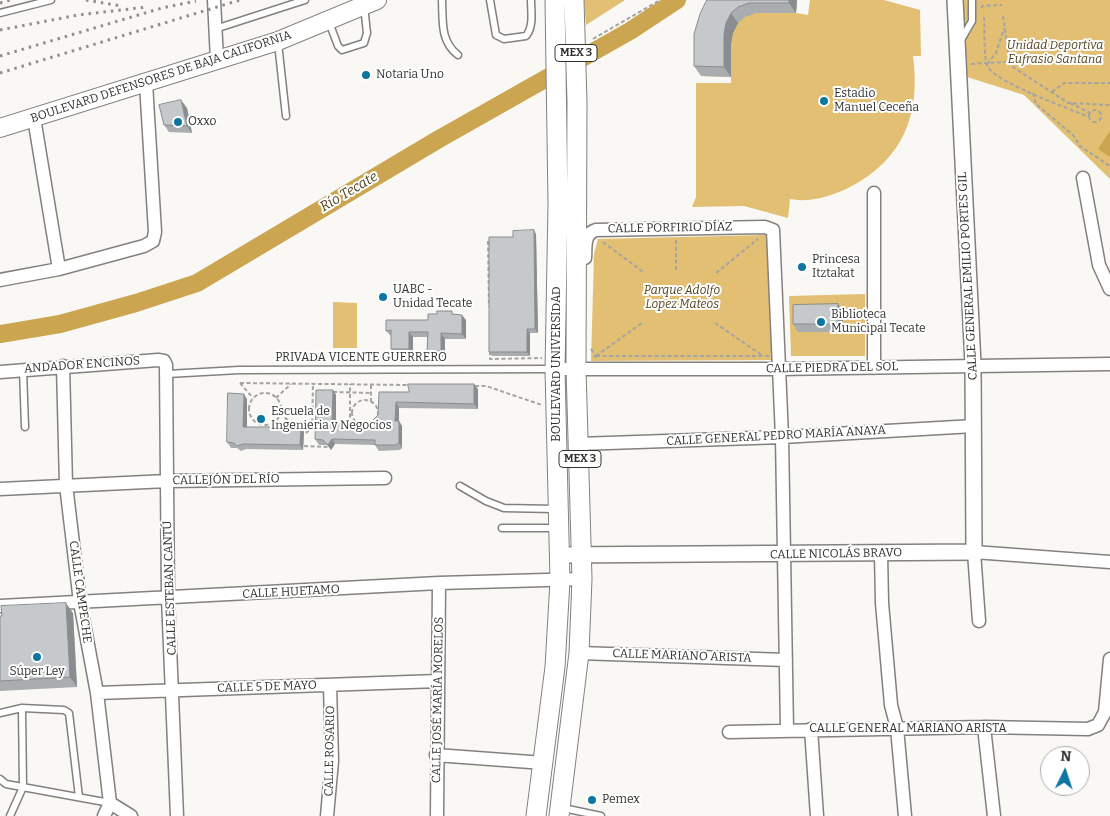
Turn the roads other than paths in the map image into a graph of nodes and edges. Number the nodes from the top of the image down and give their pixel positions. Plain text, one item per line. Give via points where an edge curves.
1 (51, 0) edge
2 (214, 0) edge
3 (305, 0) edge
4 (442, 0) edge
5 (490, 0) edge
6 (522, 0) edge
7 (955, 0) edge
8 (972, 0) edge
9 (531, 1) edge
10 (574, 2) edge
11 (370, 3) edge
12 (555, 7) edge
13 (0, 13) edge
14 (328, 20) junction
15 (215, 29) junction
16 (278, 41) junction
17 (957, 45) junction
18 (458, 55) dead end
19 (217, 60) junction
20 (146, 84) junction
21 (286, 116) dead end
22 (34, 118) junction
23 (0, 128) edge
24 (1083, 178) dead end
25 (874, 193) dead end
26 (59, 270) junction
27 (0, 280) edge
28 (576, 282) junction
29 (1110, 289) edge
30 (164, 361) joint
31 (550, 363) junction
32 (974, 364) junction
33 (1110, 364) edge
34 (63, 366) junction
35 (576, 368) junction
36 (874, 368) junction
37 (778, 369) junction
38 (23, 370) junction
39 (0, 372) edge
40 (167, 374) junction
41 (974, 426) junction
42 (25, 427) dead end
43 (782, 437) junction
44 (579, 444) junction
45 (385, 478) dead end
46 (167, 481) junction
47 (66, 484) junction
48 (460, 486) dead end
49 (0, 488) edge
50 (559, 509) junction
51 (502, 528) dead end
52 (560, 528) junction
53 (974, 552) junction
54 (881, 553) junction
55 (561, 555) junction
56 (582, 555) junction
57 (784, 555) junction
58 (1110, 562) edge
59 (582, 579) junction
60 (560, 581) junction
61 (439, 583) junction
62 (168, 598) junction
63 (80, 602) junction
64 (0, 606) edge
65 (979, 621) dead end
66 (578, 652) junction
67 (786, 660) junction
68 (1110, 660) edge
69 (438, 681) junction
70 (330, 685) junction
71 (173, 691) junction
72 (97, 693) junction
73 (22, 708) junction
74 (0, 713) edge
75 (984, 727) junction
76 (897, 728) junction
77 (811, 729) junction
78 (787, 730) junction
79 (729, 732) dead end
80 (436, 755) junction
81 (544, 762) junction
82 (0, 779) edge
83 (23, 788) junction
84 (79, 797) junction
85 (110, 803) junction
86 (560, 812) edge
87 (538, 813) edge
88 (10, 816) edge
89 (104, 816) edge
90 (131, 816) edge
91 (176, 816) edge
92 (327, 816) edge
93 (437, 816) edge
94 (601, 816) edge
95 (817, 816) edge
96 (905, 816) edge
97 (994, 816) edge

1 - 13 lane
2 - 15 street
3 - 15 lane
4 - 18 lane via 444,34 449,48
5 - 9 lane via 496,35 504,39 526,36 529,32
6 - 9 lane
7 - 17 street, CALLE GENERAL EMILIO PORTES GIL
8 - 17 lane via 973,18
10 - 28 main road, BOULEVARD UNIVERSIDAD / MEX 3 via 578,102
11 - 14 main road, BOULEVARD DEFENSORES DE BAJA CALIFORNIA
11 - 14 lane via 364,43 342,50
12 - 31 main road, BOULEVARD UNIVERSIDAD / MEX 3 via 557,114
14 - 16 main road, BOULEVARD DEFENSORES DE BAJA CALIFORNIA
15 - 19 street
16 - 19 main road, BOULEVARD DEFENSORES DE BAJA CALIFORNIA
16 - 21 lane
17 - 32 street, CALLE GENERAL EMILIO PORTES GIL
19 - 20 main road, BOULEVARD DEFENSORES DE BAJA CALIFORNIA
20 - 22 main road, BOULEVARD DEFENSORES DE BAJA CALIFORNIA
20 - 26 street via 153,241
22 - 23 main road, BOULEVARD DEFENSORES DE BAJA CALIFORNIA
22 - 26 street
24 - 29 street via 1099,265
25 - 36 street
26 - 27 street
28 - 35 main road, BOULEVARD UNIVERSIDAD / MEX 3
28 - 37 street, CALLE PORFIRIO DÍAZ via 582,271 586,239 596,230 760,227 773,230
30 - 34 street, ANDADOR ENCINOS
30 - 40 street, CALLE ESTEBAN CANTÚ
31 - 35 street, CALLE PIEDRA DEL SOL
31 - 40 lane, PRIVADA VICENTE GUERRERO
31 - 50 main road, BOULEVARD UNIVERSIDAD / MEX 3
32 - 33 street, CALLE PIEDRA DEL SOL
32 - 36 street, CALLE PIEDRA DEL SOL
32 - 41 street, CALLE GENERAL EMILIO PORTES GIL
34 - 38 street, ANDADOR ENCINOS
34 - 47 street, CALLE CAMPECHE
35 - 37 street, CALLE PIEDRA DEL SOL
35 - 44 main road, BOULEVARD UNIVERSIDAD / MEX 3
36 - 37 street, CALLE PIEDRA DEL SOL
37 - 43 street
38 - 39 street, ANDADOR ENCINOS
38 - 42 lane
40 - 46 street, CALLE ESTEBAN CANTÚ
41 - 43 street, CALLE GENERAL PEDRO MARÍA ANAYA
41 - 53 street, CALLE GENERAL EMILIO PORTES GIL
43 - 44 street, CALLE GENERAL PEDRO MARÍA ANAYA
43 - 57 street
44 - 56 main road, BOULEVARD UNIVERSIDAD / MEX 3
45 - 46 street, CALLEJÓN DEL RÍO
46 - 47 street, CALLEJÓN DEL RÍO
46 - 62 street, CALLE ESTEBAN CANTÚ
47 - 49 street, CALLEJÓN DEL RÍO
47 - 63 street, CALLE CAMPECHE
48 - 50 lane via 504,508
50 - 52 main road, BOULEVARD UNIVERSIDAD / MEX 3
51 - 52 lane
52 - 55 main road, BOULEVARD UNIVERSIDAD / MEX 3
53 - 54 street, CALLE NICOLÁS BRAVO
53 - 58 street, CALLE NICOLÁS BRAVO
53 - 65 street
54 - 57 street, CALLE NICOLÁS BRAVO
54 - 76 street via 891,705
55 - 56 street, CALLE NICOLÁS BRAVO
55 - 60 main road, BOULEVARD UNIVERSIDAD / MEX 3
56 - 57 street, CALLE NICOLÁS BRAVO
56 - 59 main road, BOULEVARD UNIVERSIDAD / MEX 3
57 - 67 street
59 - 60 street, CALLE HUETAMO
59 - 66 main road, BOULEVARD UNIVERSIDAD / MEX 3
60 - 61 street, CALLE HUETAMO
60 - 81 main road, BOULEVARD UNIVERSIDAD / MEX 3 via 556,668
61 - 62 street, CALLE HUETAMO
61 - 69 street, CALLE JOSÉ MARÍA MORELOS
62 - 63 street, CALLE HUETAMO
62 - 71 street, CALLE ESTEBAN CANTÚ
63 - 64 street, CALLE HUETAMO
63 - 72 street, CALLE CAMPECHE
66 - 67 street, CALLE MARIANO ARISTA
66 - 86 main road, BOULEVARD UNIVERSIDAD / MEX 3
67 - 78 street
68 - 75 street, CALLE GENERAL MARIANO ARISTA via 1105,712 1098,726 1088,729
69 - 70 street, CALLE 5 DE MAYO
69 - 80 street, CALLE JOSÉ MARÍA MORELOS
70 - 71 street, CALLE 5 DE MAYO
70 - 92 street, CALLE ROSARIO via 332,761
71 - 72 street, CALLE 5 DE MAYO
71 - 91 street, CALLE ESTEBAN CANTÚ
72 - 85 street, CALLE CAMPECHE
73 - 74 lane
73 - 83 lane
73 - 84 lane via 69,713
75 - 76 street, CALLE GENERAL MARIANO ARISTA
75 - 97 street
76 - 77 street, CALLE GENERAL MARIANO ARISTA
76 - 96 street
77 - 78 street, CALLE GENERAL MARIANO ARISTA
77 - 95 street
78 - 79 street, CALLE GENERAL MARIANO ARISTA
80 - 81 street
80 - 93 street, CALLE JOSÉ MARÍA MORELOS
81 - 87 main road, BOULEVARD UNIVERSIDAD / MEX 3
82 - 83 lane
83 - 84 lane
83 - 88 lane
84 - 85 lane
85 - 89 street
85 - 90 street
86 - 94 lane

